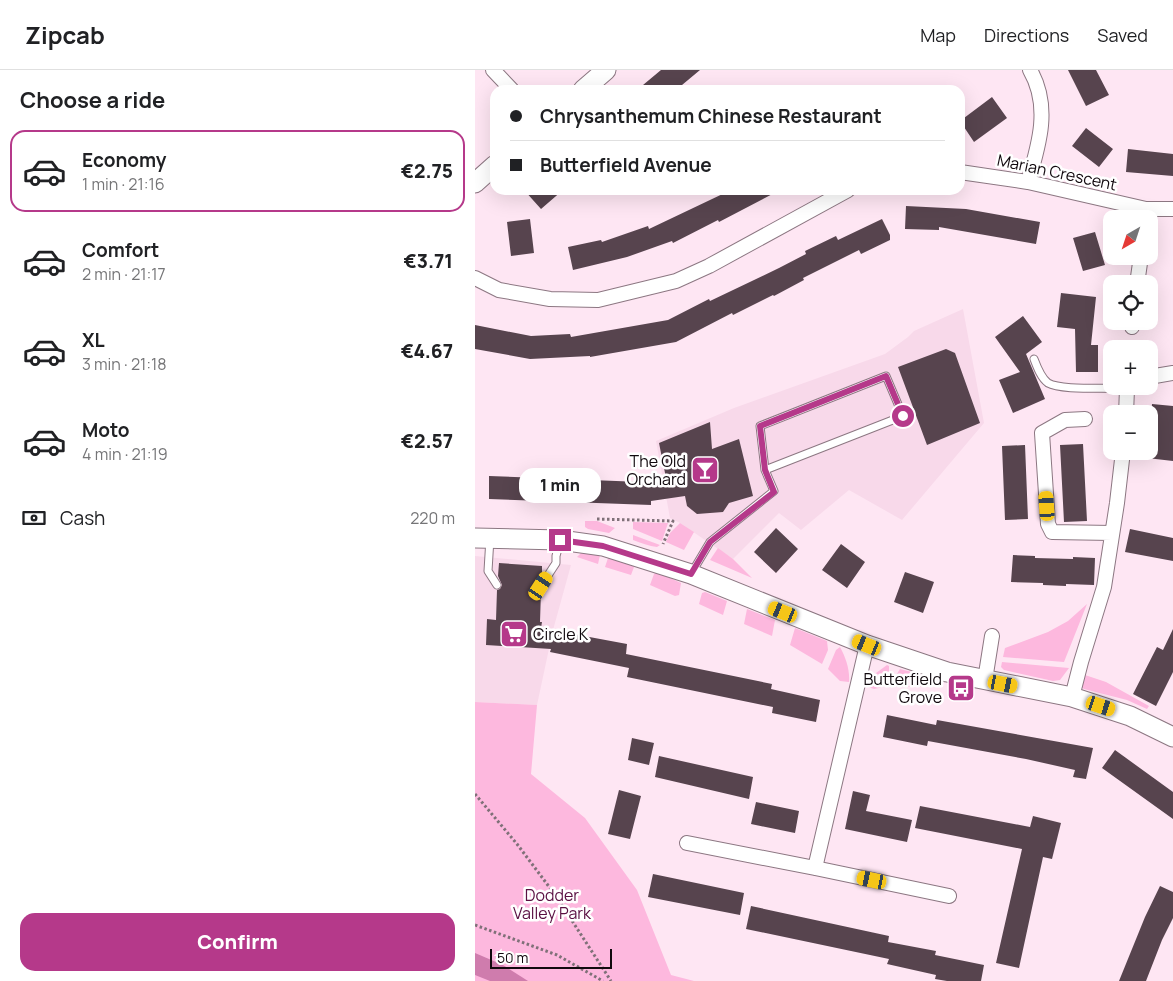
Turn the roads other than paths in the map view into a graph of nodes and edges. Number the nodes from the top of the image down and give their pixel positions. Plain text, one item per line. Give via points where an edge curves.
1 (493, 70) edge
2 (606, 70) edge
3 (1030, 70) edge
4 (507, 85) edge
5 (589, 85) edge
6 (490, 170) edge
7 (965, 173) edge
8 (1028, 182) junction
9 (475, 183) edge
10 (839, 195) edge
11 (1173, 209) edge
12 (1131, 210) edge
13 (1158, 212) edge
14 (475, 278) edge
15 (1034, 359) dead end
16 (1173, 373) edge
17 (1158, 376) edge
18 (1103, 387) edge
19 (1085, 419) dead end
20 (1122, 460) edge
21 (765, 470) junction
22 (1112, 533) junction
23 (483, 538) edge
24 (560, 540) junction
25 (691, 574) junction
26 (497, 585) dead end
27 (541, 586) dead end
28 (992, 636) dead end
29 (867, 645) junction
30 (985, 680) junction
31 (1073, 697) junction
32 (1173, 737) edge
33 (687, 843) dead end
34 (815, 868) junction
35 (949, 896) dead end

1 - 4 street
2 - 5 main road
3 - 8 street via 1042,100 1042,127
6 - 9 main road
7 - 8 street, Marian Crescent
8 - 12 street, Marian Crescent
10 - 14 street via 676,281 598,300 550,299 499,290
11 - 13 street, Marian Crescent
15 - 18 lane via 1048,382 1063,388
16 - 17 street
19 - 22 street via 1065,420 1042,432 1048,524 1052,532
20 - 22 street
21 - 21 lane via 903,416 886,376 760,426
21 - 25 lane via 774,492 710,542
22 - 31 street via 1104,587
23 - 24 main road
23 - 26 lane via 488,571
24 - 25 main road via 603,546
24 - 27 lane via 556,563
25 - 29 main road
28 - 30 street
29 - 30 main road via 947,672
29 - 34 street
30 - 31 main road
31 - 32 main road via 1130,716
33 - 34 street
34 - 35 street

